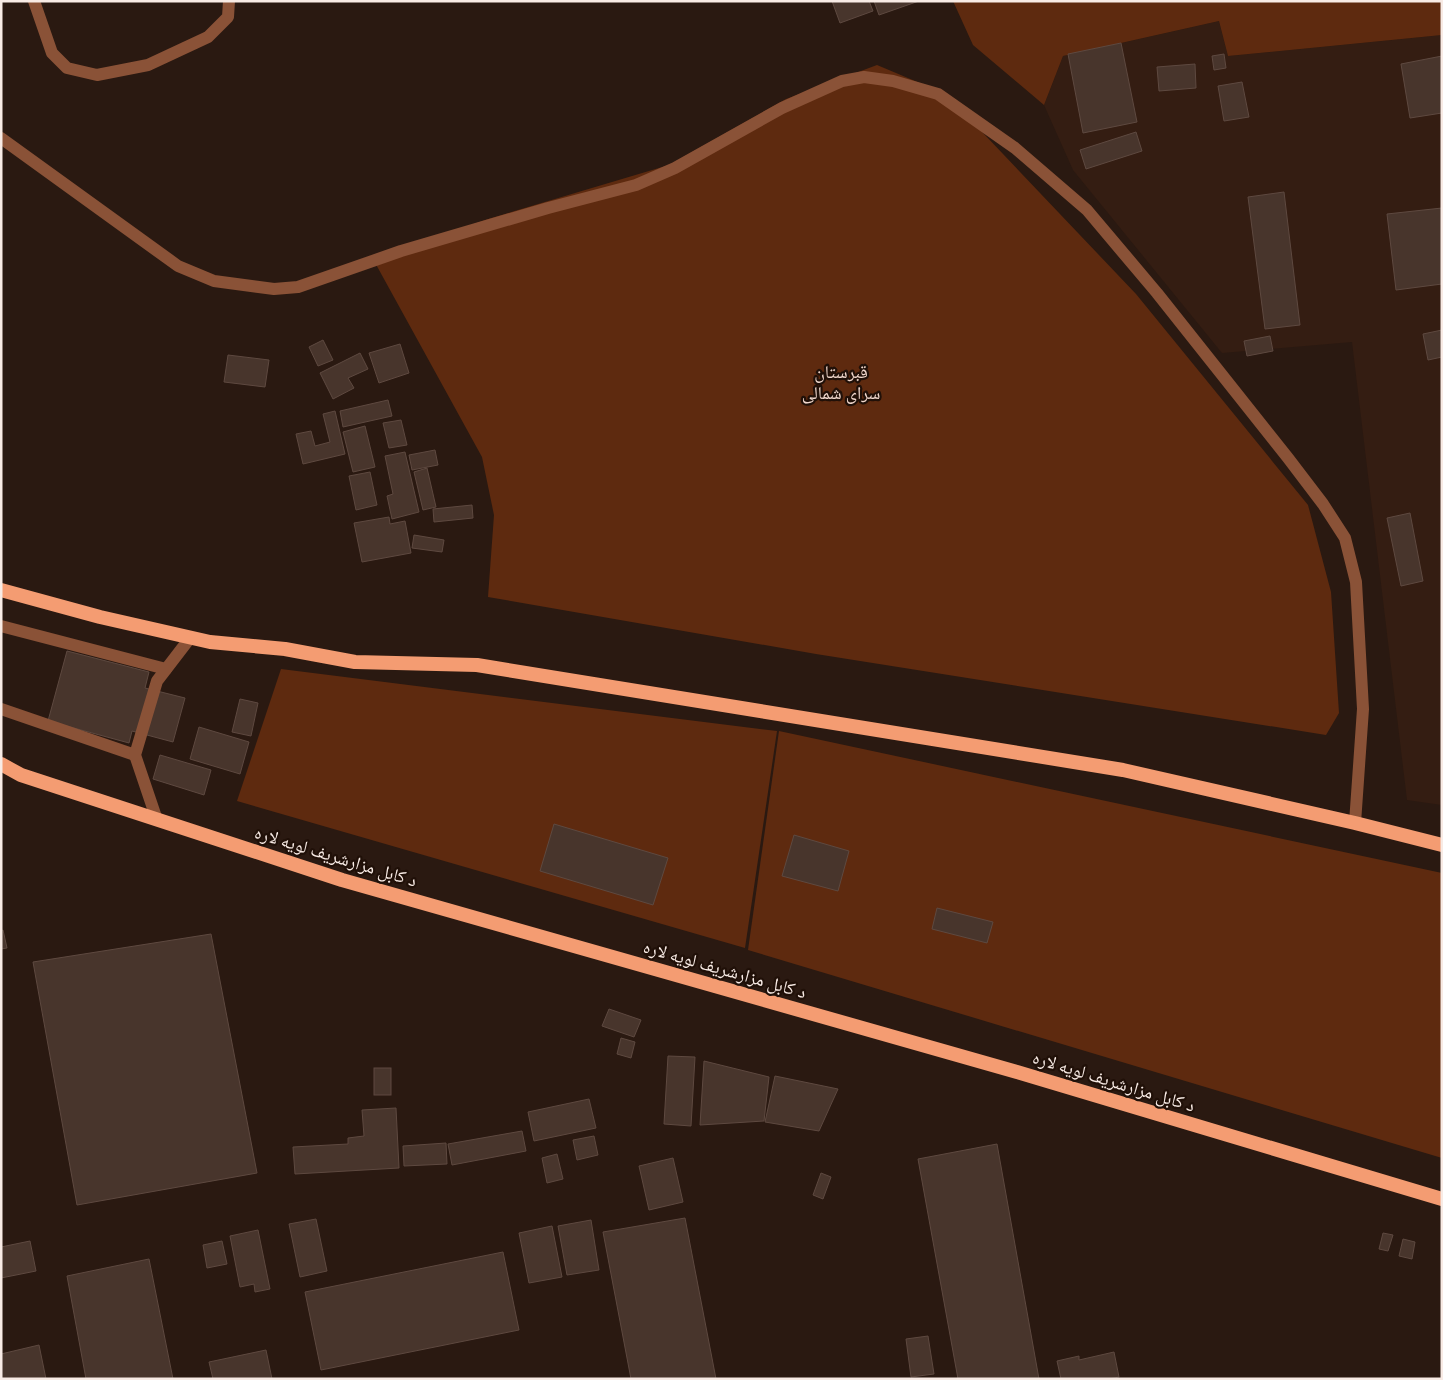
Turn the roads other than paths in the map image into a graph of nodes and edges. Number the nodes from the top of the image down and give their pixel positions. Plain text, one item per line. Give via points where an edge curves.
1 (34, 1) edge
2 (230, 1) edge
3 (1, 138) edge
4 (1, 590) edge
5 (1, 626) edge
6 (190, 638) junction
7 (166, 669) junction
8 (1, 709) edge
9 (135, 754) junction
10 (1, 764) edge
11 (157, 820) junction
12 (1355, 823) junction
13 (1442, 845) edge
14 (1442, 1199) edge

1 - 2 street via 52,53 68,68 98,75 148,65 208,37 228,17
3 - 12 street via 178,266 214,281 274,289 298,287 401,251 636,185 675,168 782,108 842,81 864,77 938,94 1015,148 1086,210 1157,293 1288,458 1345,538 1356,582 1363,709
4 - 6 highway via 100,618
5 - 7 street
6 - 7 street
6 - 12 highway via 285,649 356,662 476,665 602,685 1123,770
7 - 9 street via 157,681
8 - 9 street
9 - 11 street
10 - 11 highway, د کابل مزارشریف لویه لاره via 21,775
11 - 14 highway, د کابل مزارشریف لویه لاره via 342,880 1017,1072
12 - 13 highway

